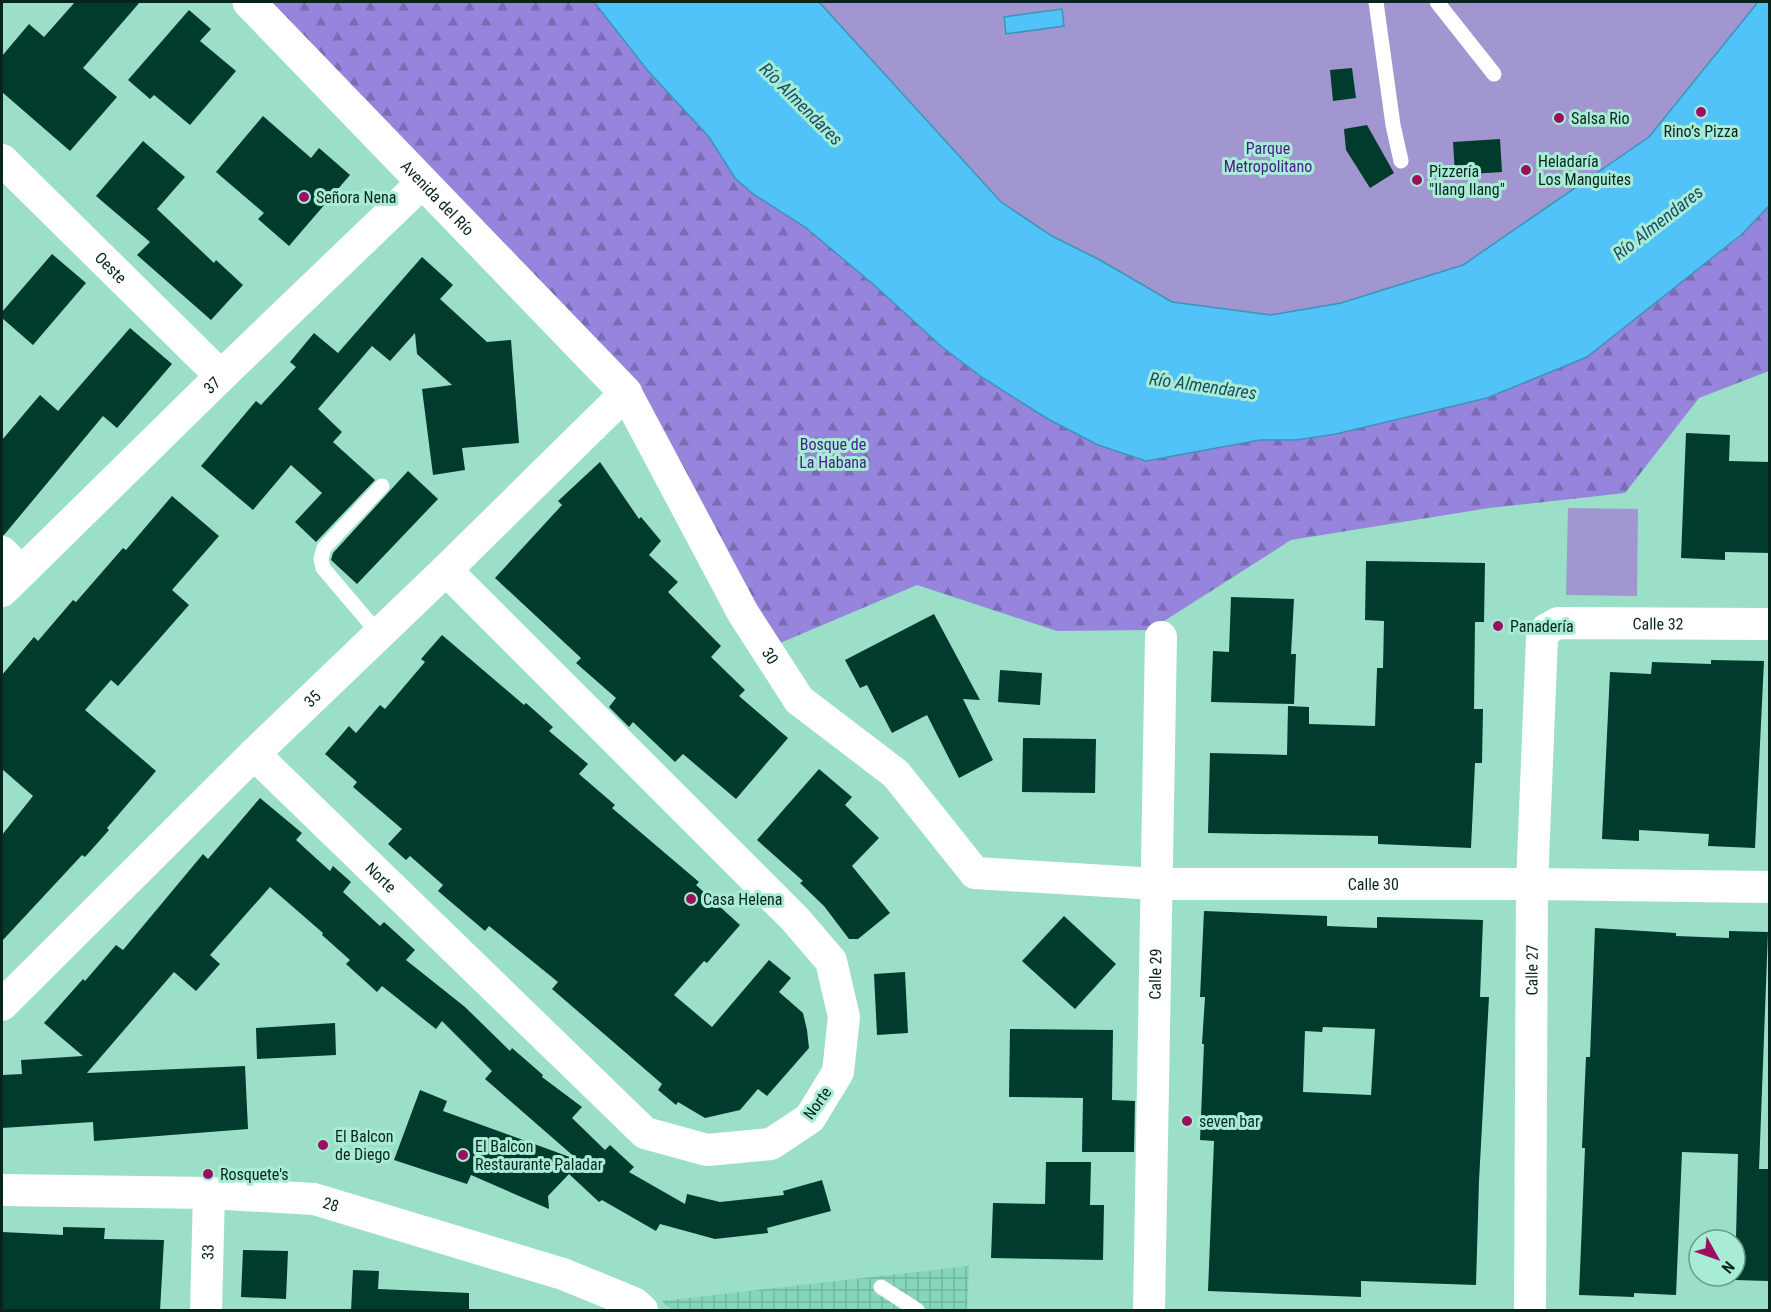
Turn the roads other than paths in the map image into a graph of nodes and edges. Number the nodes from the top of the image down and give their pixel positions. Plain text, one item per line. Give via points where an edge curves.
1 (249, 2) edge
2 (1376, 2) edge
3 (1437, 2) edge
4 (1494, 74) dead end
5 (2, 160) edge
6 (1401, 161) dead end
7 (423, 182) junction
8 (220, 376) junction
9 (626, 393) junction
10 (382, 486) dead end
11 (446, 570) junction
12 (8, 572) edge
13 (1770, 624) edge
14 (1547, 629) joint
15 (379, 634) junction
16 (1161, 637) dead end
17 (254, 754) junction
18 (975, 873) joint
19 (1156, 884) junction
20 (1532, 884) junction
21 (1770, 887) edge
22 (2, 1005) edge
23 (2, 1191) edge
24 (209, 1193) junction
25 (881, 1287) dead end
26 (206, 1311) edge
27 (642, 1311) edge
28 (917, 1311) edge
29 (1149, 1311) edge
30 (1530, 1311) edge

1 - 7 street, Avenida del Río
2 - 6 lane
3 - 4 lane
5 - 8 street, Oeste
7 - 8 street, 37
7 - 9 street, Avenida del Río
8 - 12 street, 37
9 - 11 street, 35
9 - 18 street, 30 via 743,613 799,700 896,774
10 - 15 lane via 324,548 321,559 323,568
11 - 15 street, 35
11 - 17 street, Norte via 795,919 831,961 844,1017 838,1072 810,1119 771,1144 707,1150 645,1133
13 - 14 street, Calle 32 via 1558,623
14 - 20 street, Calle 27 via 1542,638
15 - 17 street, 35
16 - 19 street, Calle 29
17 - 22 street, 35
18 - 19 street, Calle 30
19 - 20 street, Calle 30
19 - 29 street, Calle 29
20 - 21 street, Calle 30
20 - 30 street, Calle 27
23 - 24 street, 28
24 - 26 street, 33
24 - 27 street, 28 via 314,1198 563,1274 634,1303
25 - 28 lane

